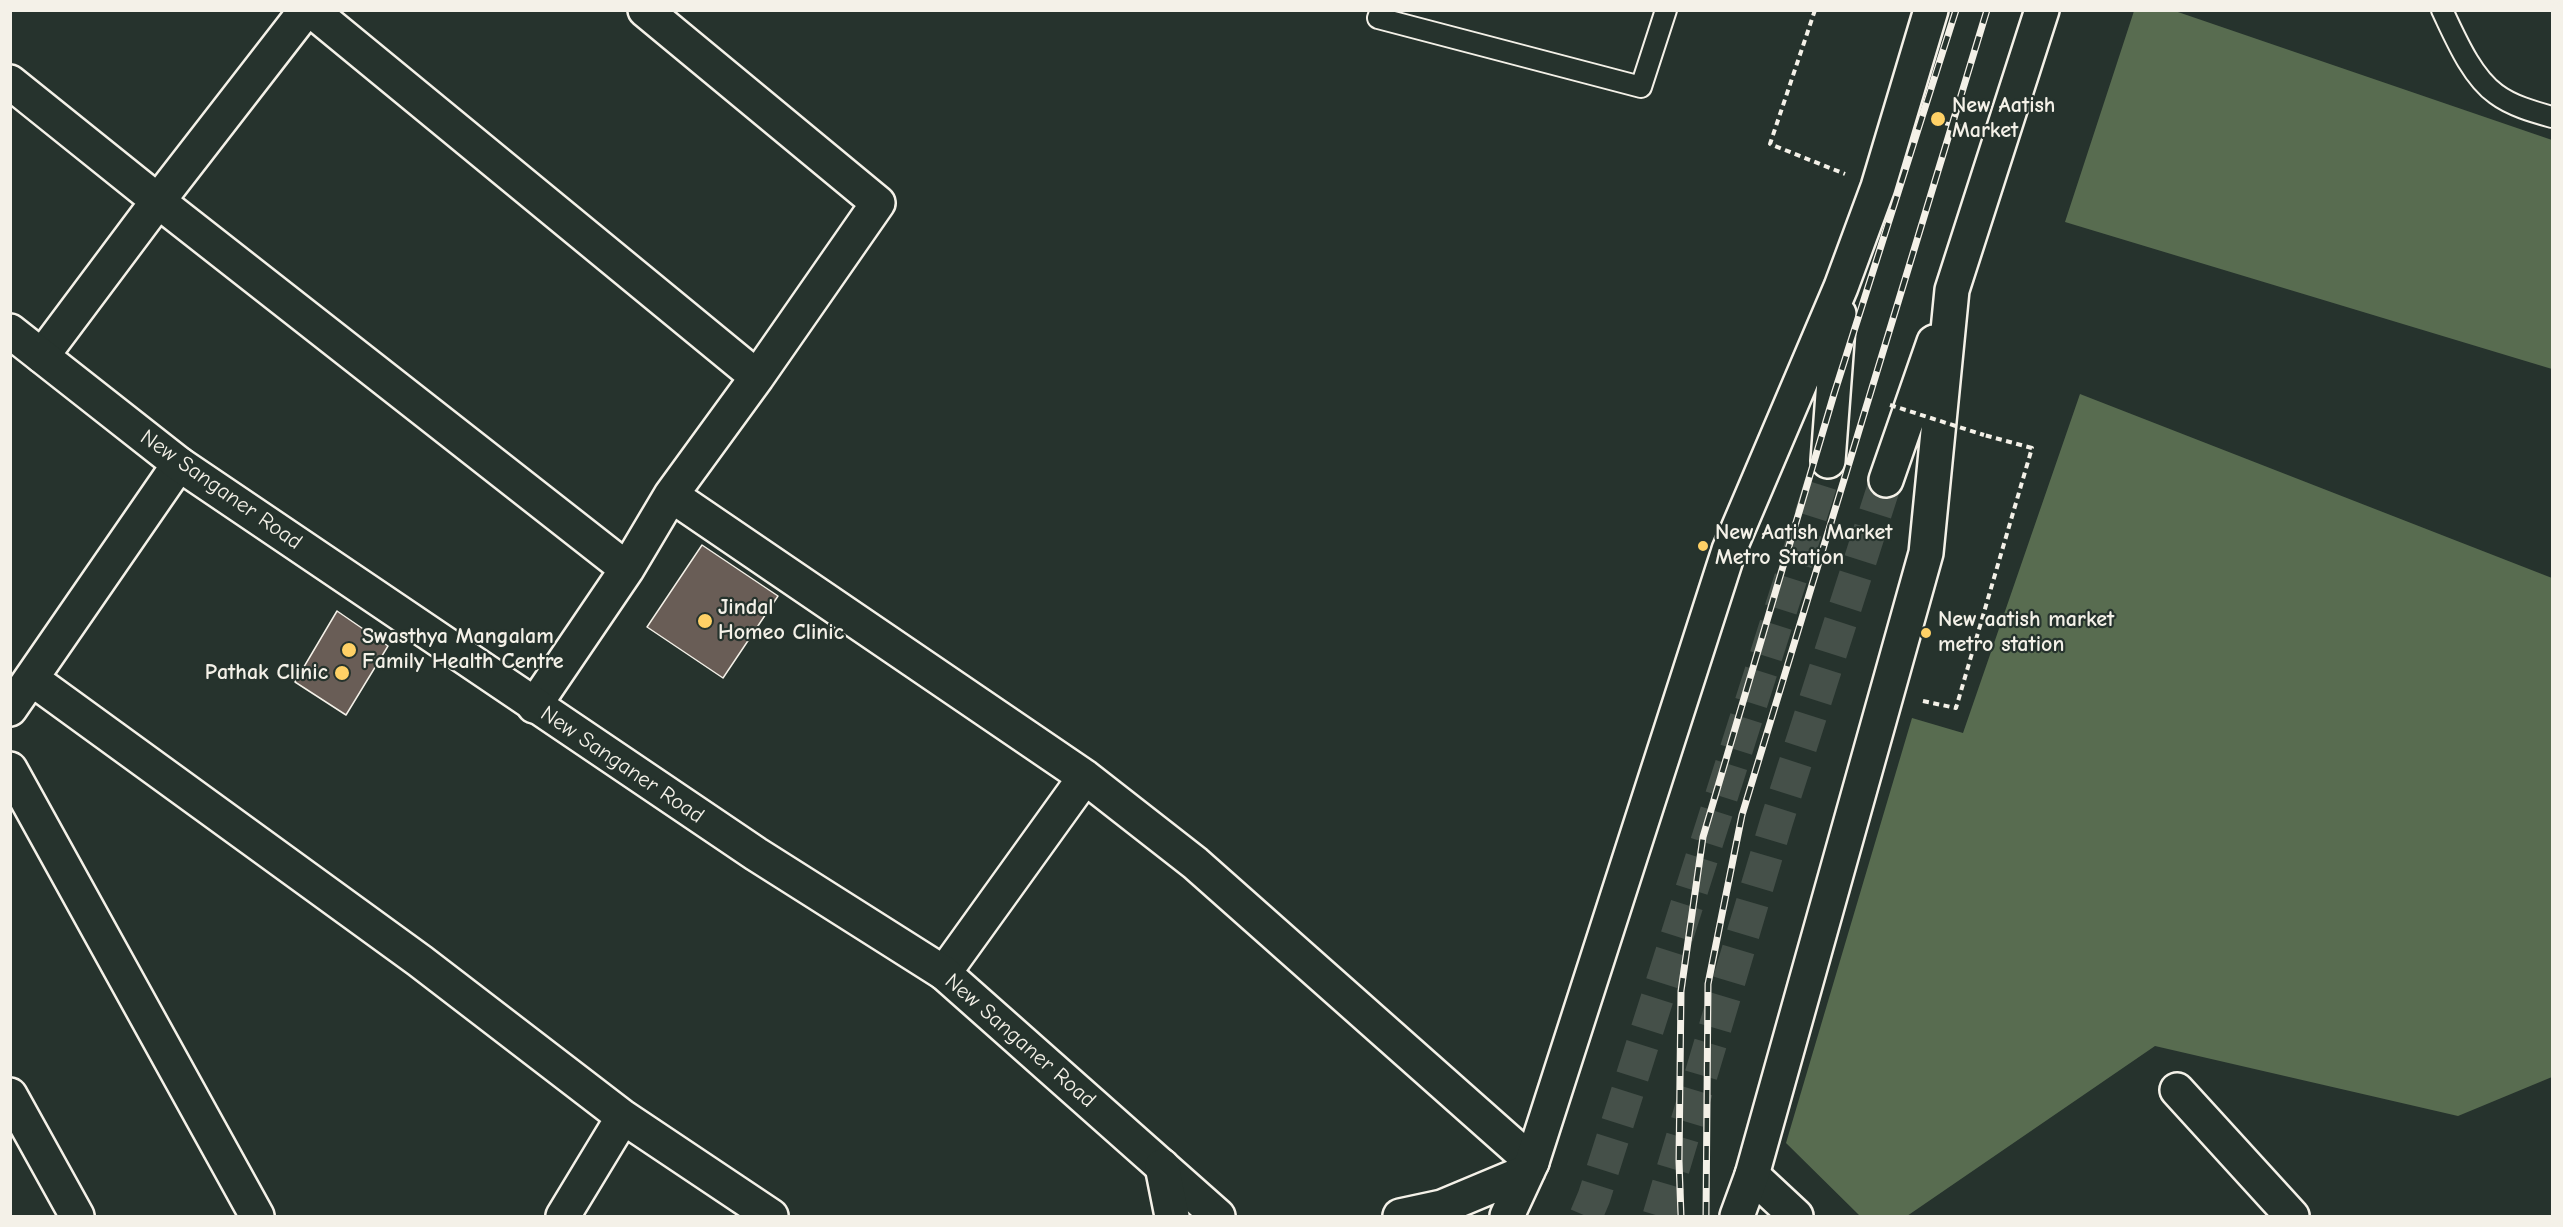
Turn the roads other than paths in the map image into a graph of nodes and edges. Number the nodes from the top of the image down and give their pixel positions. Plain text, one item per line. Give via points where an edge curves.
1 (306, 10) edge
2 (311, 10) edge
3 (645, 10) edge
4 (1381, 10) edge
5 (1666, 10) edge
6 (1931, 10) edge
7 (2042, 10) edge
8 (2442, 10) edge
9 (10, 82) edge
10 (2553, 117) edge
11 (158, 201) junction
12 (1841, 287) junction
13 (1952, 290) junction
14 (10, 331) edge
15 (42, 356) junction
16 (757, 377) junction
17 (1828, 461) tunnel mouth
18 (179, 464) junction
19 (1886, 480) tunnel mouth
20 (671, 495) junction
21 (627, 569) junction
22 (32, 679) junction
23 (534, 706) junction
24 (10, 709) edge
25 (10, 769) edge
26 (1085, 777) junction
27 (944, 973) junction
28 (2177, 1090) dead end
29 (10, 1095) edge
30 (623, 1117) junction
31 (1162, 1166) junction
32 (1530, 1167) junction
33 (1752, 1175) junction
34 (77, 1216) edge
35 (257, 1216) edge
36 (563, 1216) edge
37 (771, 1216) edge
38 (1172, 1216) edge
39 (1218, 1216) edge
40 (1400, 1216) edge
41 (1508, 1216) edge
42 (1737, 1216) edge
43 (1796, 1216) edge
44 (2292, 1216) edge

1 - 11 street
2 - 16 street
3 - 16 street via 878,203
4 - 5 lane via 1378,18 1641,87
6 - 12 street via 1878,187
7 - 13 street
8 - 10 lane via 2470,64 2495,94
9 - 11 street
11 - 15 street
11 - 21 street
12 - 17 street
12 - 32 street via 1729,550
13 - 19 street
13 - 33 street via 1926,553
14 - 15 street, New Sanganer Road
15 - 18 street, New Sanganer Road
16 - 20 street
18 - 22 street
18 - 23 street, New Sanganer Road
20 - 21 street
20 - 26 street
21 - 23 street
22 - 24 street
22 - 30 street via 420,961
23 - 27 street, New Sanganer Road
25 - 35 street
26 - 27 street
26 - 32 street via 1195,862
27 - 31 street, New Sanganer Road
28 - 44 street
29 - 34 street
30 - 36 street
30 - 37 street
31 - 38 street
31 - 39 street, New Sanganer Road
32 - 40 street via 1442,1207
32 - 41 street
33 - 42 street
33 - 43 street

